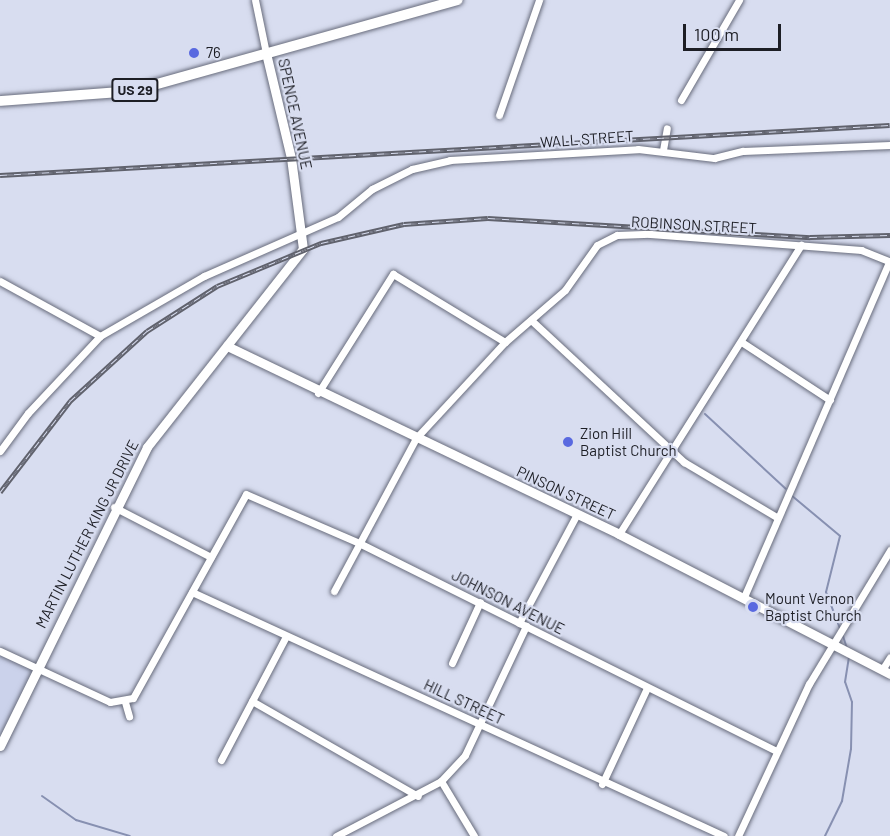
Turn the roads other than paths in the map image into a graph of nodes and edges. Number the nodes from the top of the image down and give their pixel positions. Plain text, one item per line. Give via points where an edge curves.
1 (255, 0) edge
2 (458, 0) edge
3 (539, 0) edge
4 (739, 0) edge
5 (266, 53) junction
6 (0, 100) edge
7 (681, 100) dead end
8 (499, 115) dead end
9 (667, 128) dead end
10 (890, 145) edge
11 (663, 150) junction
12 (303, 235) junction
13 (801, 245) junction
14 (890, 262) edge
15 (0, 281) edge
16 (531, 320) junction
17 (100, 336) junction
18 (505, 342) junction
19 (743, 343) junction
20 (227, 346) junction
21 (318, 393) junction
22 (830, 400) junction
23 (417, 438) junction
24 (0, 451) edge
25 (673, 451) junction
26 (114, 507) junction
27 (577, 514) junction
28 (778, 518) junction
29 (620, 534) junction
30 (359, 543) junction
31 (890, 550) edge
32 (211, 557) junction
33 (334, 591) dead end
34 (192, 592) junction
35 (744, 597) junction
36 (480, 602) junction
37 (522, 624) junction
38 (286, 636) junction
39 (833, 644) junction
40 (0, 651) edge
41 (890, 657) edge
42 (452, 663) dead end
43 (37, 669) junction
44 (886, 672) edge
45 (647, 688) junction
46 (252, 700) junction
47 (125, 702) junction
48 (129, 716) dead end
49 (481, 725) junction
50 (0, 746) edge
51 (775, 750) junction
52 (221, 760) dead end
53 (441, 782) junction
54 (602, 784) junction
55 (418, 796) junction
56 (336, 836) edge
57 (474, 836) edge
58 (724, 836) edge
59 (738, 836) edge

1 - 5 street, SPENCE AVENUE
2 - 5 main road, US 29
3 - 8 street
4 - 7 street
5 - 6 main road, US 29 via 120,93
5 - 12 street, SPENCE AVENUE
9 - 11 street
10 - 11 street, WALL STREET via 743,151 714,158
11 - 12 street, WALL STREET via 424,165 392,177
12 - 17 street, WALL STREET via 204,276
12 - 20 street, MARTIN LUTHER KING JR DRIVE via 303,249 292,270
13 - 14 street, ROBINSON STREET via 861,250
13 - 16 street, ROBINSON STREET via 617,235 597,245 565,290
13 - 19 street
14 - 22 street
15 - 17 street
16 - 18 street, ROBINSON STREET
16 - 25 street
17 - 24 street, WALL STREET via 28,413
18 - 21 street via 393,274
18 - 23 street, ROBINSON STREET
19 - 22 street
19 - 25 street
20 - 21 street, PINSON STREET
20 - 26 street, MARTIN LUTHER KING JR DRIVE via 147,447
21 - 23 street, PINSON STREET
22 - 28 street
23 - 27 street, PINSON STREET
23 - 30 street, ROBINSON STREET
25 - 28 street
25 - 29 street
26 - 32 street
26 - 43 street, MARTIN LUTHER KING JR DRIVE
27 - 29 street, PINSON STREET
27 - 37 street
28 - 35 street
29 - 35 street, PINSON STREET
30 - 32 street, JOHNSON AVENUE via 246,494 233,510
30 - 33 street, ROBINSON STREET
30 - 36 street, JOHNSON AVENUE
31 - 39 street
32 - 34 street
34 - 38 street, HILL STREET
34 - 47 street via 147,678
35 - 39 street, PINSON STREET
36 - 37 street, JOHNSON AVENUE
36 - 42 street
37 - 45 street, JOHNSON AVENUE
37 - 49 street
38 - 46 street
38 - 49 street, HILL STREET
39 - 44 street, PINSON STREET
39 - 51 street
40 - 43 street
41 - 44 street
43 - 47 street via 110,702
43 - 50 street, MARTIN LUTHER KING JR DRIVE
45 - 51 street, JOHNSON AVENUE
45 - 54 street
46 - 52 street
46 - 55 street
47 - 48 street
49 - 53 street via 465,755
49 - 54 street, HILL STREET
51 - 59 street
53 - 55 street
53 - 57 street
54 - 58 street, HILL STREET
55 - 56 street

